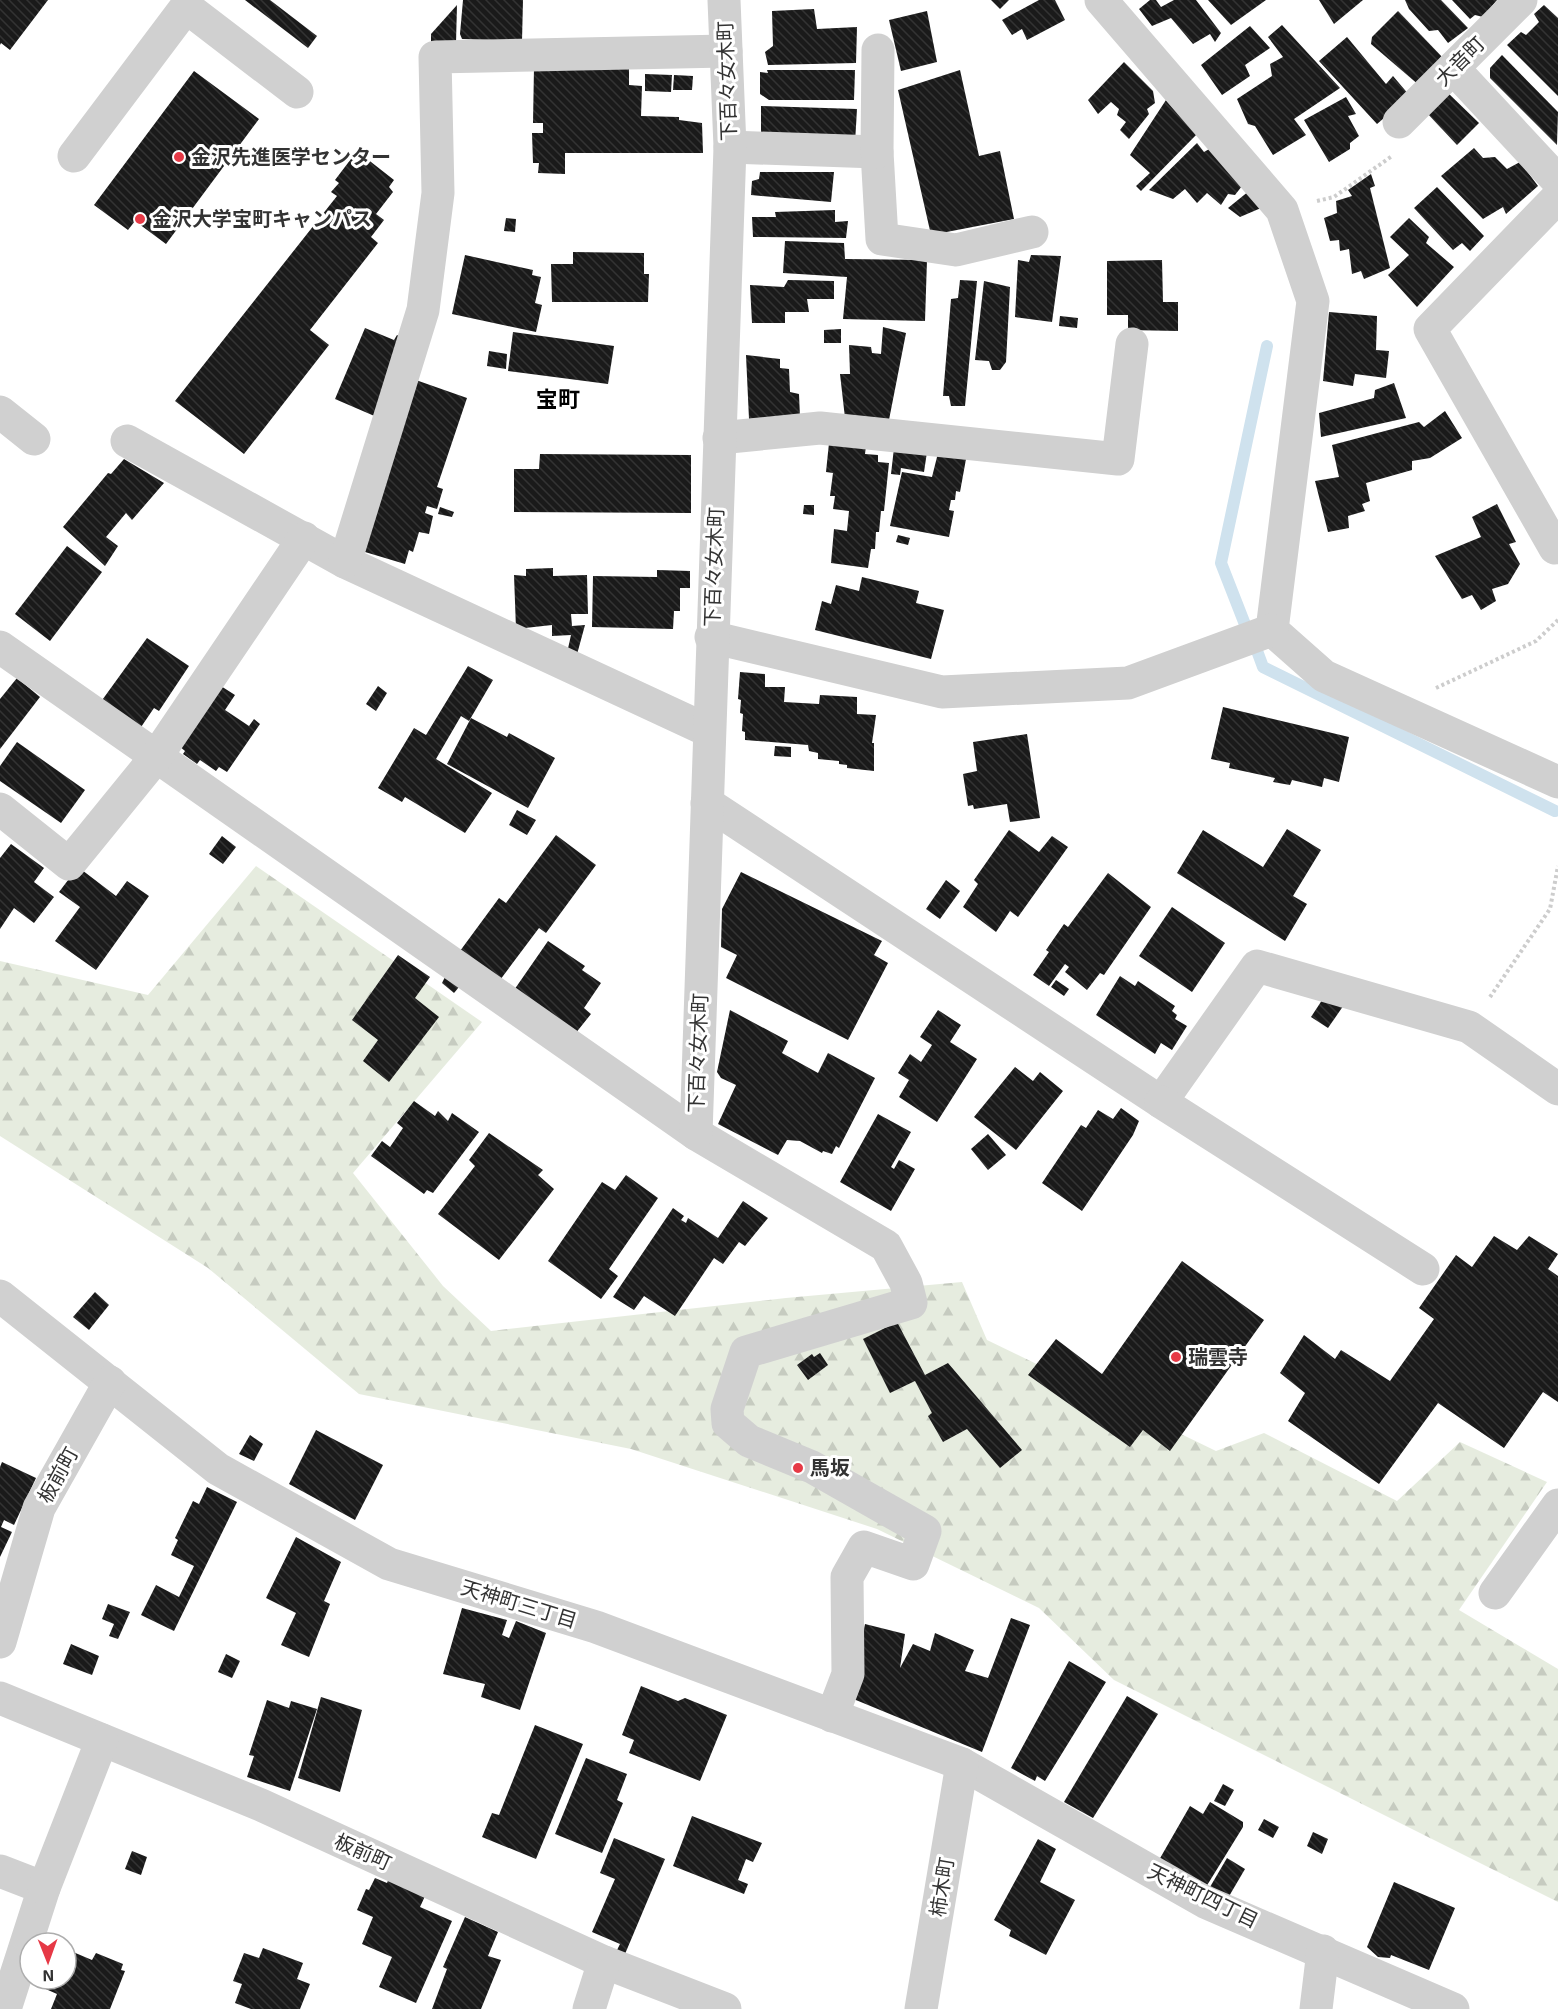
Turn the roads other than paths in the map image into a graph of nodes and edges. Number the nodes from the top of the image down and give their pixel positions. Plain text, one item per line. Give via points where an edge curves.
1 (724, 0) edge
2 (1521, 0) edge
3 (1117, 5) edge
4 (878, 50) dead end
5 (726, 51) junction
6 (1453, 68) junction
7 (297, 92) dead end
8 (1399, 122) road end
9 (730, 147) junction
10 (877, 152) junction
11 (74, 156) dead end
12 (1558, 181) edge
13 (1558, 198) edge
14 (1032, 232) dead end
15 (1132, 344) dead end
16 (0, 412) edge
17 (719, 438) junction
18 (34, 439) dead end
19 (127, 441) dead end
20 (304, 538) junction
21 (1555, 548) dead end
22 (345, 562) junction
23 (1272, 630) junction
24 (711, 637) junction
25 (0, 647) edge
26 (709, 730) junction
27 (156, 757) junction
28 (1558, 782) edge
29 (707, 802) junction
30 (0, 809) edge
31 (1558, 1089) edge
32 (1161, 1102) junction
33 (696, 1134) junction
34 (1423, 1269) dead end
35 (0, 1296) edge
36 (110, 1382) junction
37 (1558, 1505) edge
38 (1495, 1593) dead end
39 (0, 1642) edge
40 (0, 1698) edge
41 (832, 1716) junction
42 (102, 1740) junction
43 (962, 1764) junction
44 (0, 1871) edge
45 (44, 1888) junction
46 (1323, 1950) junction
47 (604, 1962) junction
48 (5, 2009) edge
49 (589, 2009) edge
50 (725, 2009) edge
51 (921, 2009) edge
52 (1316, 2009) edge
53 (1453, 2009) edge

1 - 5 street, 下百々女木町
2 - 6 street, 大音町
3 - 23 street via 1282,210 1313,301
4 - 10 street
5 - 9 street, 下百々女木町
5 - 22 street via 435,57 438,193 423,310
6 - 8 street, 大音町
6 - 12 street
7 - 11 street via 186,8
9 - 10 street
9 - 17 street, 下百々女木町
10 - 14 street via 882,239 956,250
13 - 21 street via 1430,329
15 - 17 street via 1118,459 820,428
16 - 18 street
17 - 24 street, 下百々女木町
19 - 20 street
20 - 22 street
20 - 27 street
22 - 26 street
23 - 24 street via 1128,683 942,692
23 - 28 street via 1324,675
24 - 26 street, 下百々女木町
25 - 27 street
26 - 29 street, 下百々女木町
27 - 30 street via 69,864
27 - 33 street
29 - 32 street
29 - 33 street, 下百々女木町
31 - 32 street via 1469,1027 1257,966
32 - 34 street
33 - 41 street via 886,1246 912,1303 746,1352 727,1408 728,1423 749,1441 812,1467 925,1531 914,1564 864,1547 847,1577 848,1674
35 - 36 street, 天神町三丁目
36 - 39 street, 板前町 via 39,1508
36 - 41 street, 天神町三丁目 via 219,1469 388,1564 596,1627
37 - 38 street
40 - 42 street, 板前町
41 - 43 street, 天神町三丁目
42 - 45 street
42 - 47 street, 板前町 via 261,1805
43 - 46 street, 天神町四丁目 via 1205,1902
43 - 51 street, 柿木町
44 - 45 street
45 - 48 street
46 - 52 street
46 - 53 street, 天神町四丁目
47 - 49 street
47 - 50 street, 板前町

